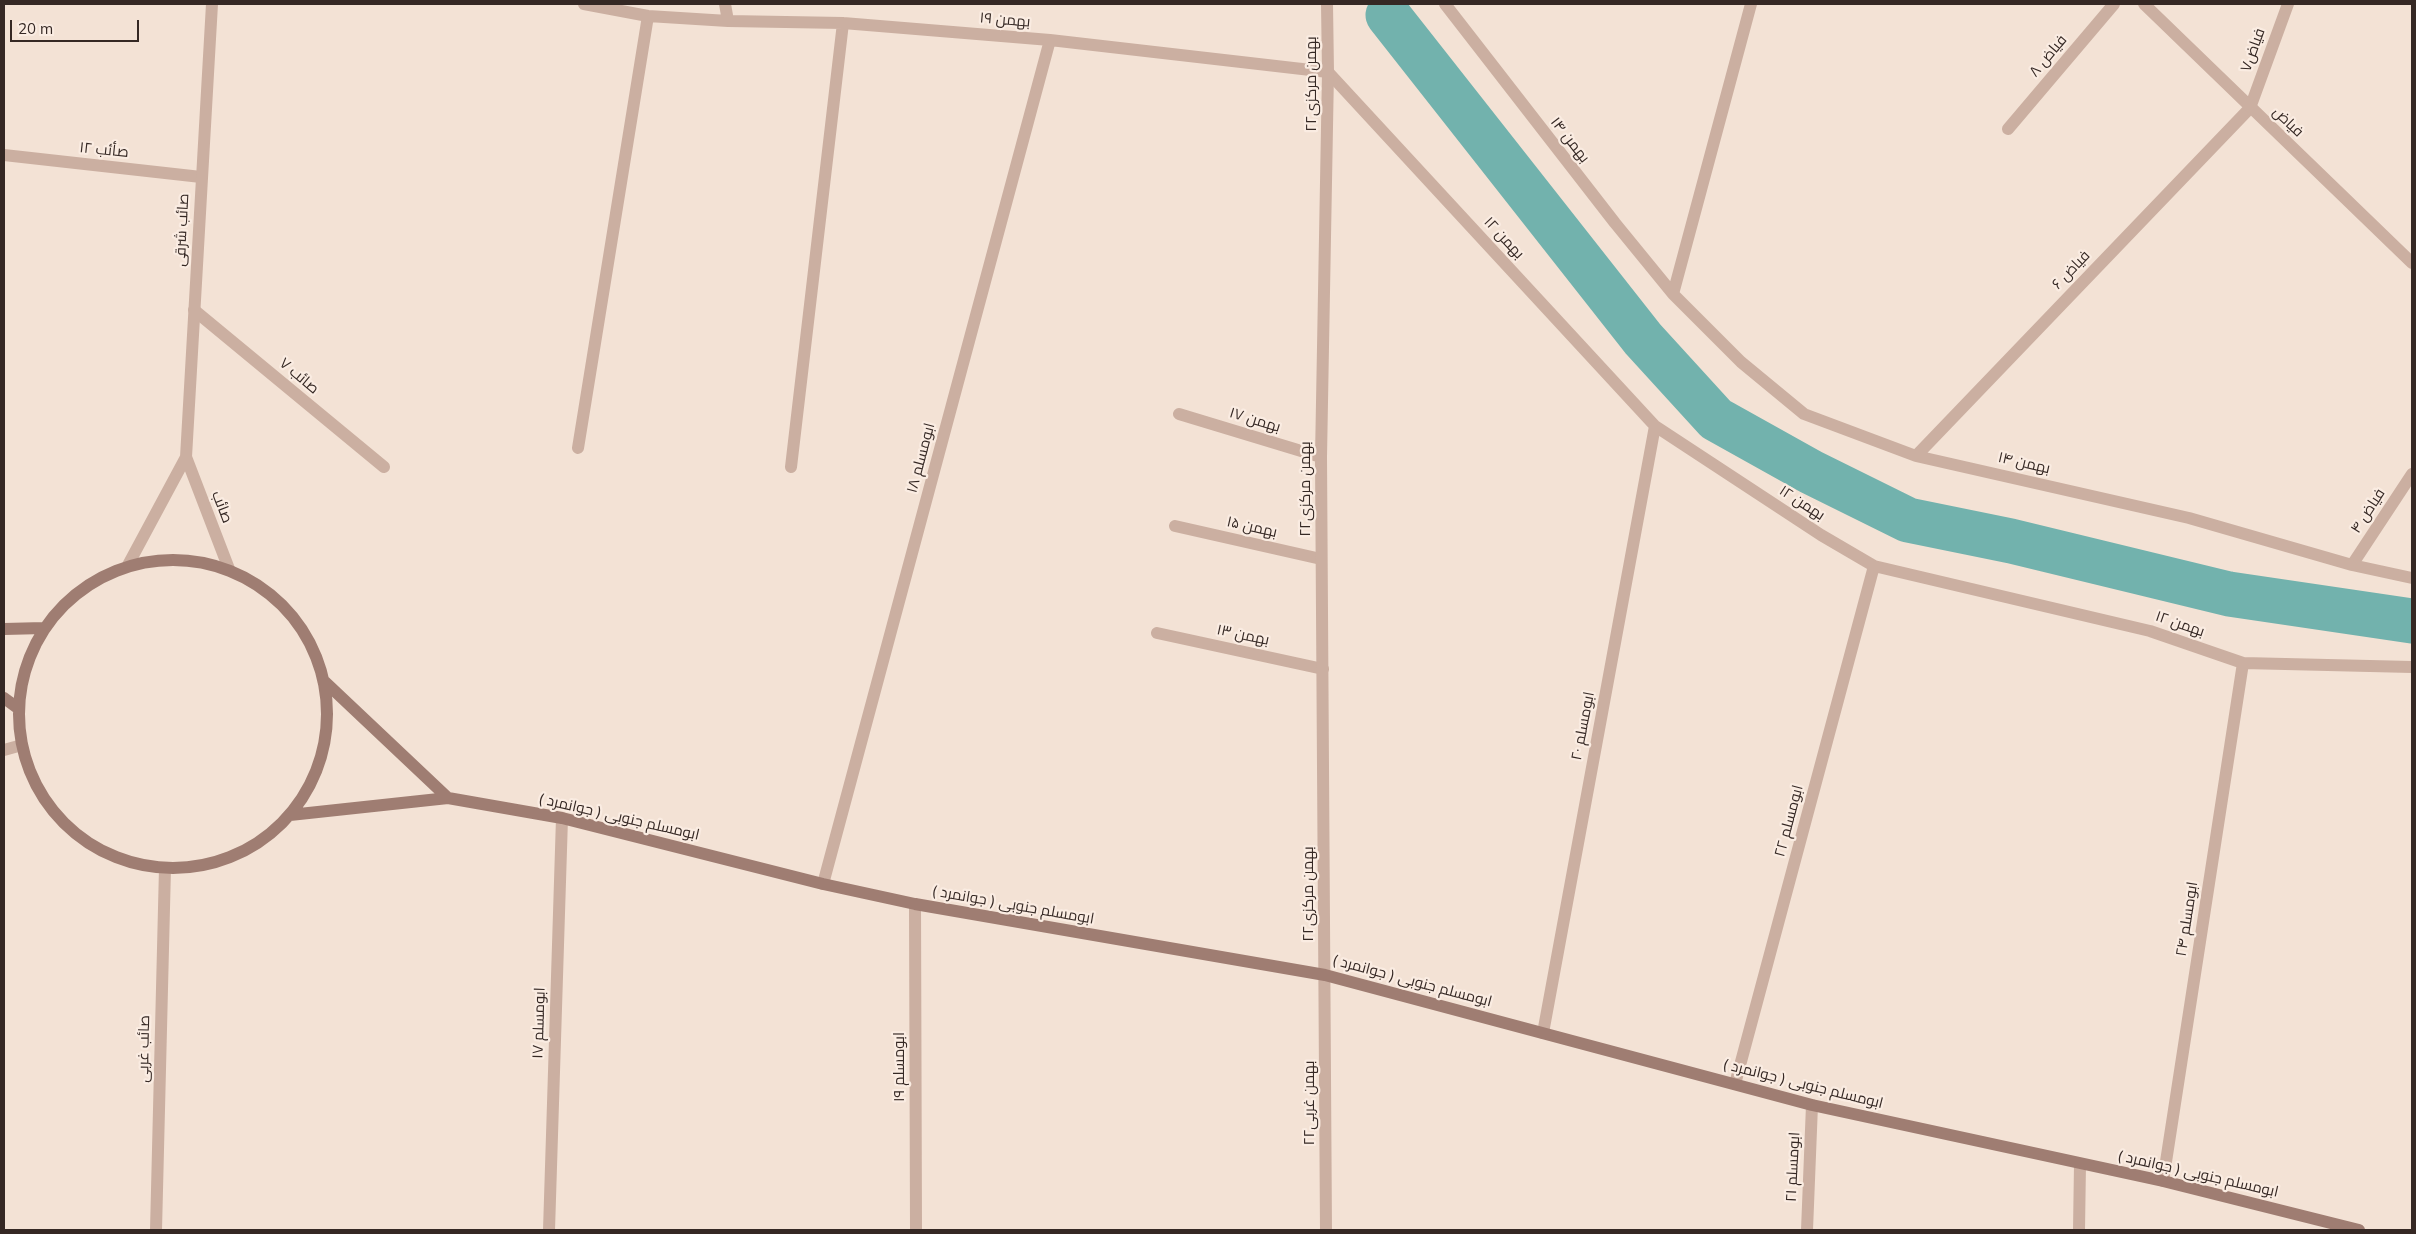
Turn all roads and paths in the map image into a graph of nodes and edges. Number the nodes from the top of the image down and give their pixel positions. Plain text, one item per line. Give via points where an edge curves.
1 (212, 4) edge
2 (584, 4) edge
3 (725, 4) edge
4 (1327, 4) edge
5 (1445, 4) edge
6 (1751, 4) edge
7 (2114, 4) edge
8 (2144, 4) edge
9 (2288, 4) edge
10 (648, 16) junction
11 (728, 21) junction
12 (843, 23) junction
13 (1050, 40) junction
14 (1328, 72) junction
15 (2250, 108) junction
16 (2008, 129) dead end
17 (4, 155) edge
18 (201, 177) junction
19 (2412, 262) edge
20 (1673, 294) junction
21 (194, 310) junction
22 (1179, 414) dead end
23 (1655, 426) junction
24 (578, 448) dead end
25 (1916, 456) junction
26 (186, 457) junction
27 (1321, 457) junction
28 (384, 467) dead end
29 (791, 467) dead end
30 (2412, 474) edge
31 (1174, 526) dead end
32 (1321, 559) junction
33 (128, 565) junction
34 (2352, 565) junction
35 (1874, 566) junction
36 (229, 569) junction
37 (2412, 578) edge
38 (44, 628) junction
39 (4, 629) edge
40 (1157, 633) dead end
41 (2243, 663) junction
42 (2412, 667) edge
43 (1323, 669) junction
44 (323, 680) junction
45 (4, 698) edge
46 (18, 709) junction
47 (22, 745) junction
48 (4, 750) edge
49 (448, 798) junction
50 (290, 814) junction
51 (562, 818) junction
52 (165, 868) junction
53 (823, 884) junction
54 (915, 904) junction
55 (1325, 975) junction
56 (1543, 1033) junction
57 (1735, 1084) junction
58 (1812, 1105) junction
59 (2080, 1164) junction
60 (2163, 1181) junction
61 (156, 1230) edge
62 (549, 1230) edge
63 (916, 1230) edge
64 (1326, 1230) edge
65 (1807, 1230) edge
66 (2079, 1230) edge
67 (2359, 1230) edge

1 - 18 street, صائب شرقی
2 - 10 street, بهمن ۱۹
3 - 11 street
4 - 14 street, ۲۲بهمن مرکزی
5 - 20 street, بهمن ۱۴
6 - 20 street
7 - 16 street, فیاض ۸
8 - 15 street, فیاض
9 - 15 street, فیاض۷
10 - 11 street, بهمن ۱۹
10 - 24 street
11 - 12 street, بهمن ۱۹
12 - 13 street, بهمن ۱۹
12 - 29 street
13 - 14 street, بهمن ۱۹
13 - 53 street, ابومسلم ۱۸
14 - 23 street, بهمن ۱۲
14 - 27 street, ۲۲بهمن مرکزی
15 - 19 street, فیاض
15 - 25 street, فیاض ۶
17 - 18 street, صأئب ۱۲
18 - 21 street, صائب شرقی
20 - 25 street, بهمن ۱۴ via 1741,362 1804,414
21 - 26 street, صائب شرقی
21 - 28 street, صائب ۷
22 - 27 street, بهمن ۱۷
23 - 35 street, بهمن ۱۲
23 - 56 street, ابومسلم ۲۰
25 - 34 street, بهمن ۱۴ via 2189,518
26 - 33 street
26 - 36 street, صائب
27 - 32 street, ۲۲بهمن مرکزی
30 - 34 street, فیاض ۴
31 - 32 street, بهمن ۱۵
32 - 43 street, ۲۲بهمن مرکزی
33 - 36 main road via 179,558
33 - 38 main road via 80,589
34 - 37 street, بهمن ۱۴
35 - 41 street, بهمن ۱۲ via 2150,631
35 - 57 street, ابومسلم ۲۲
36 - 44 main road via 272,594 300,626
38 - 39 main road
38 - 46 main road via 26,667
40 - 43 street, بهمن ۱۳
41 - 42 street, بهمن ۱۲
41 - 60 street, ابومسلم ۲۴
43 - 55 street, ۲۲بهمن مرکزی
44 - 49 main road
44 - 50 main road via 327,727 315,774
45 - 46 main road
46 - 47 main road
47 - 48 street
47 - 52 main road via 35,784 58,817 70,828 89,844 125,861
49 - 50 main road, ابومسلم جنوبی ( جوانمرد )
49 - 51 main road, ابومسلم جنوبی ( جوانمرد )
50 - 52 main road via 255,845 212,864
51 - 53 main road, ابومسلم جنوبی ( جوانمرد )
51 - 62 street, ابومسلم ۱۷
52 - 61 street, صائب غربی
53 - 54 main road, ابومسلم جنوبی ( جوانمرد )
54 - 55 main road, ابومسلم جنوبی ( جوانمرد )
54 - 63 street, ابومسلم ۱۹
55 - 56 main road, ابومسلم جنوبی ( جوانمرد )
55 - 64 street, ۲۲بهمن غربی
56 - 57 main road, ابومسلم جنوبی ( جوانمرد )
57 - 58 main road, ابومسلم جنوبی ( جوانمرد )
58 - 59 main road, ابومسلم جنوبی ( جوانمرد )
58 - 65 street, ابومسلم ۲۱
59 - 60 main road, ابومسلم جنوبی ( جوانمرد )
59 - 66 street
60 - 67 main road, ابومسلم جنوبی ( جوانمرد )

